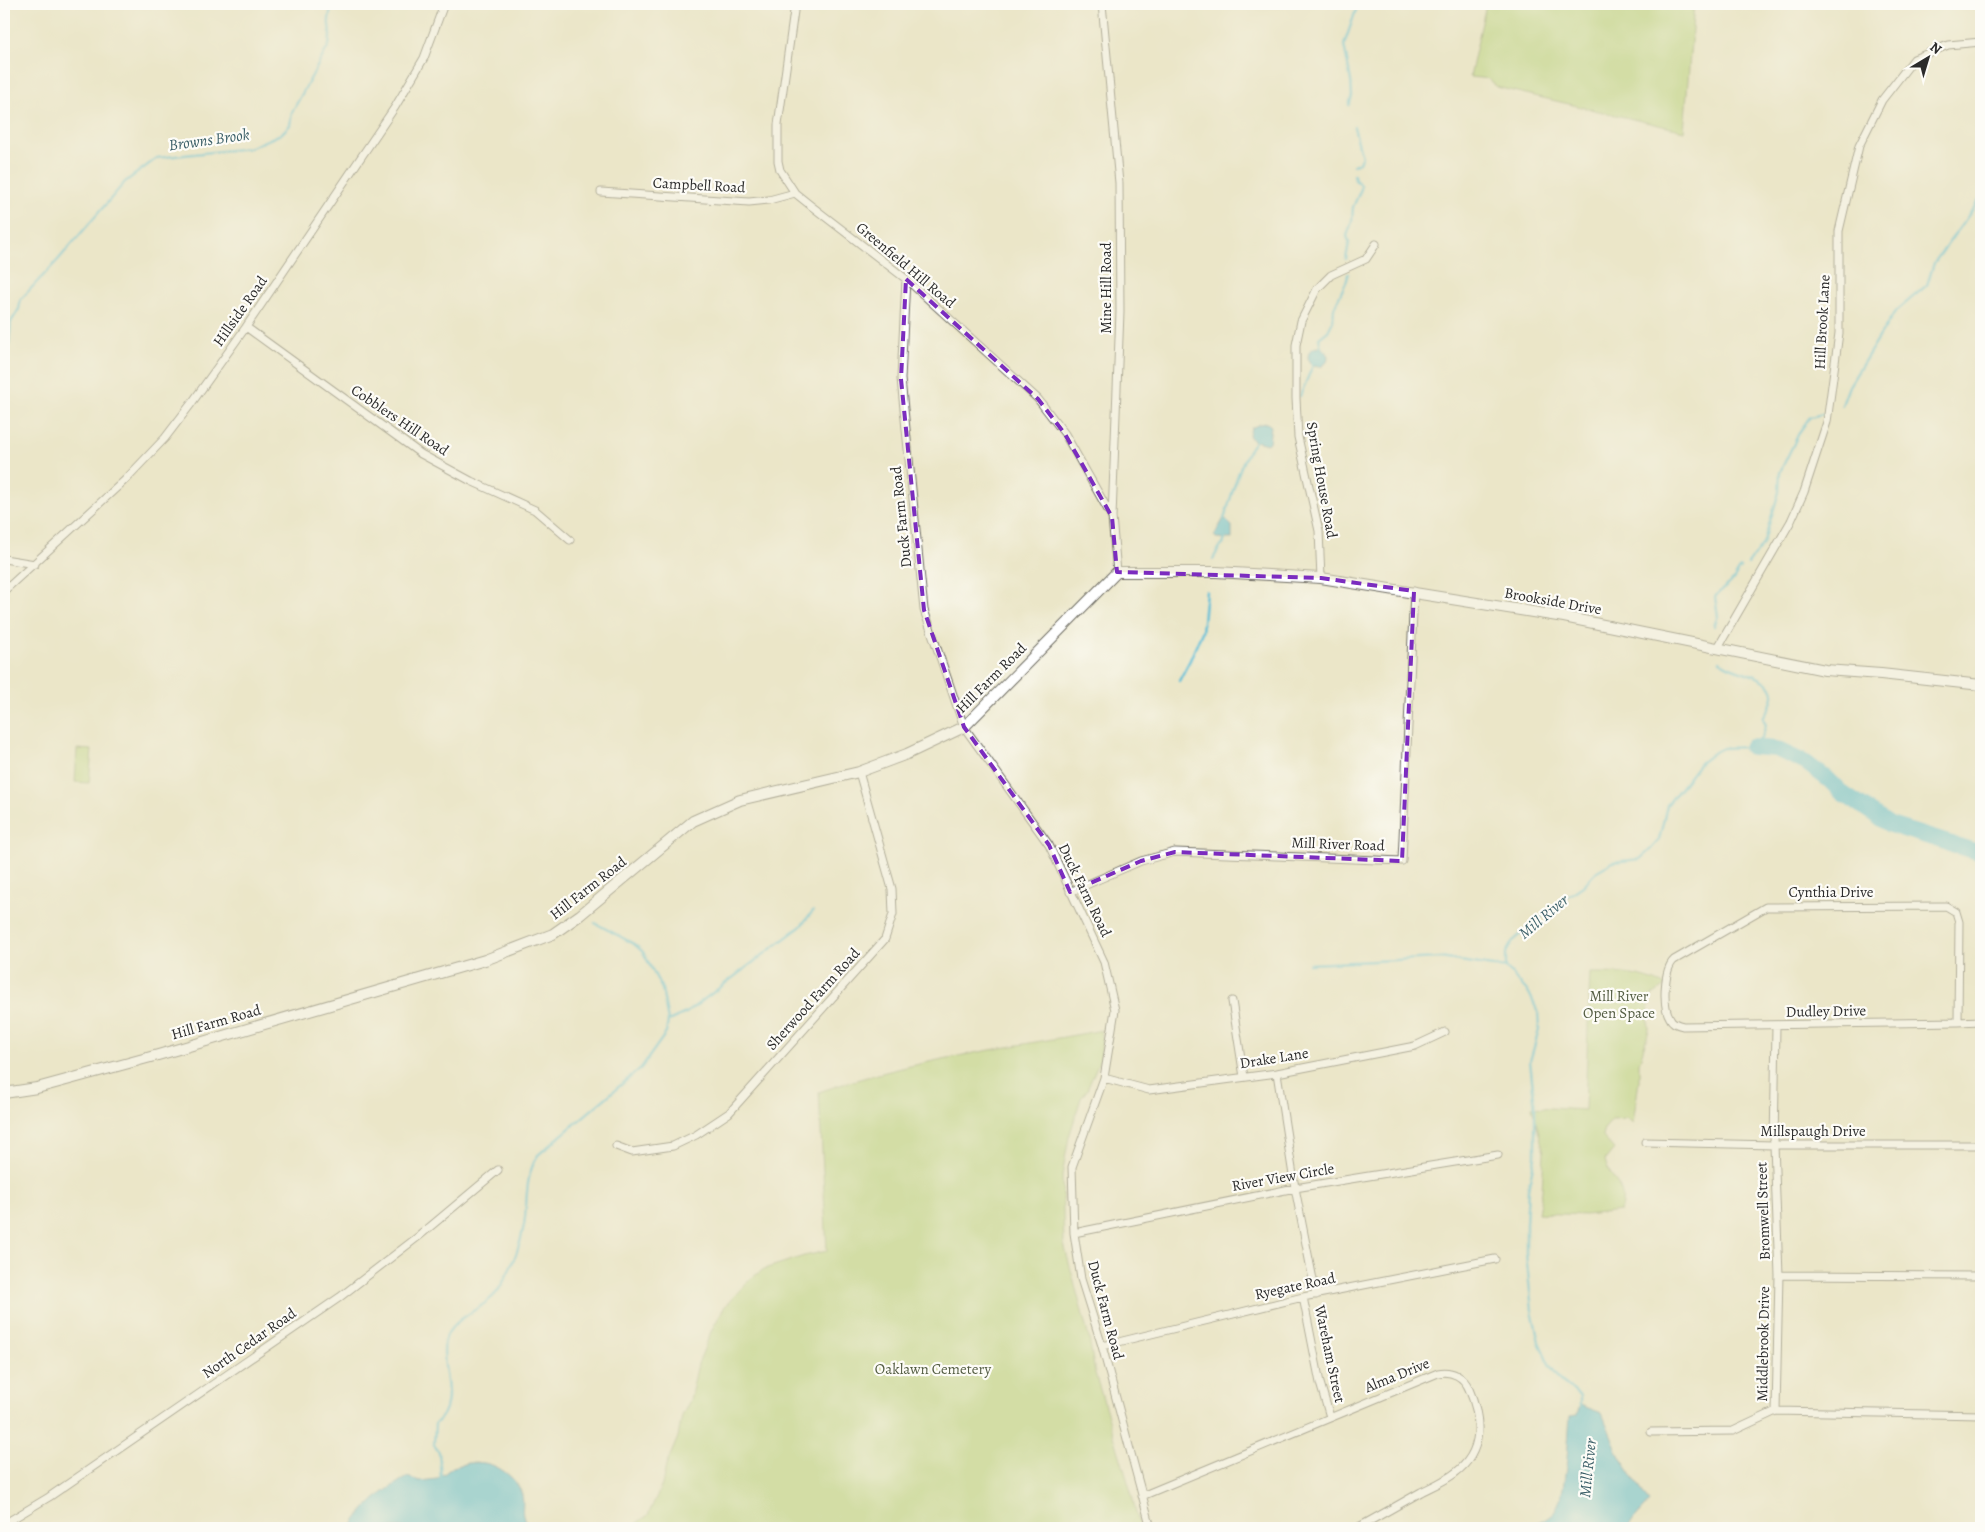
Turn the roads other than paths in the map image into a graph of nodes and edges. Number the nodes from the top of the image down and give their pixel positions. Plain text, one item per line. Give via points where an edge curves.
1 (444, 4) edge
2 (795, 4) edge
3 (1102, 4) edge
4 (1981, 42) edge
5 (601, 192) dead end
6 (795, 193) junction
7 (1376, 244) dead end
8 (906, 279) junction
9 (246, 327) junction
10 (1112, 517) junction
11 (570, 540) dead end
12 (4, 559) edge
13 (35, 564) junction
14 (1117, 572) junction
15 (1321, 578) junction
16 (4, 591) edge
17 (1414, 591) junction
18 (1717, 649) junction
19 (1981, 685) edge
20 (964, 727) junction
21 (860, 772) junction
22 (1070, 892) junction
23 (1232, 1001) dead end
24 (1981, 1020) edge
25 (1672, 1021) joint
26 (1958, 1022) junction
27 (1776, 1026) junction
28 (1445, 1032) dead end
29 (1277, 1073) junction
30 (1244, 1077) junction
31 (1104, 1078) junction
32 (4, 1093) edge
33 (1645, 1142) dead end
34 (1981, 1145) edge
35 (616, 1146) dead end
36 (1774, 1146) junction
37 (1498, 1155) dead end
38 (498, 1170) dead end
39 (1295, 1188) junction
40 (1074, 1233) junction
41 (1495, 1259) dead end
42 (1779, 1275) junction
43 (1981, 1276) edge
44 (1316, 1295) junction
45 (1303, 1297) junction
46 (1102, 1346) junction
47 (1776, 1411) junction
48 (1981, 1415) edge
49 (1330, 1417) junction
50 (1651, 1432) dead end
51 (1142, 1496) junction
52 (4, 1524) edge
53 (1151, 1528) edge
54 (1358, 1528) edge

1 - 9 street, Hillside Road via 424,58 395,107
2 - 6 street, Greenfield Hill Road via 777,146 780,170
3 - 10 street, Mine Hill Road via 1119,183 1120,312
4 - 18 street, Hill Brook Lane via 1948,45 1914,59 1882,100 1859,146 1839,230 1839,333 1827,422 1791,521
5 - 6 street, Campbell Road via 750,202
6 - 8 street, Greenfield Hill Road
7 - 15 street, Spring House Road via 1366,259 1331,275 1317,289 1300,320 1296,345 1298,437 1320,531
8 - 10 street, Greenfield Hill Road via 1038,399 1065,434
8 - 20 street, Duck Farm Road via 901,379 924,610
9 - 11 street, Cobblers Hill Road via 421,454 535,510
9 - 13 street, Hillside Road via 164,438 125,480
10 - 14 street, Mine Hill Road
12 - 13 street
13 - 16 street, Hillside Road
14 - 15 main road, Brookside Drive via 1216,572
14 - 20 main road, Hill Farm Road
15 - 17 main road, Brookside Drive
17 - 18 main road, Brookside Drive via 1569,618
17 - 22 street, Mill River Road via 1402,861 1176,852 1142,861
18 - 19 main road, Brookside Drive via 1825,670
20 - 21 main road, Hill Farm Road via 908,754
20 - 22 street, Duck Farm Road via 1049,845
21 - 32 main road, Hill Farm Road via 740,800 693,822 580,916 545,938 485,960 158,1055 37,1088
21 - 35 street, Sherwood Farm Road via 892,890 893,914 885,939 729,1114 674,1146 632,1152
22 - 31 street, Duck Farm Road via 1104,962 1115,1010
23 - 30 street
24 - 26 street, Dudley Drive
25 - 26 street, Cynthia Drive via 1666,1006 1670,963 1766,907 1940,905 1951,908 1959,917
25 - 27 street, Dudley Drive via 1688,1027
26 - 27 street, Dudley Drive
27 - 36 street, Bromwell Street
28 - 29 street, Drake Lane via 1415,1046
29 - 30 street, Drake Lane
29 - 39 street, Wareham Street
30 - 31 street, Drake Lane via 1149,1090
31 - 40 street, Duck Farm Road via 1072,1167
33 - 36 street, Millspaugh Drive
34 - 36 street, Millspaugh Drive
36 - 42 street, Bromwell Street
37 - 39 street, River View Circle
38 - 52 street, North Cedar Road via 340,1297 49,1497
39 - 40 street, River View Circle
39 - 44 street, Wareham Street
40 - 46 street, Duck Farm Road via 1081,1279
41 - 44 street, Ryegate Road
42 - 43 street, Middlebrook Drive
42 - 47 street, Middlebrook Drive
44 - 45 street, Ryegate Road
45 - 46 street, Ryegate Road
45 - 49 street, Wareham Street
46 - 51 street, Duck Farm Road
47 - 48 street, Middlebrook Drive
47 - 50 street via 1733,1431
49 - 51 street, Alma Drive
49 - 54 street, Alma Drive via 1446,1372 1463,1380 1476,1407 1478,1438 1473,1452 1461,1468
51 - 53 street, Duck Farm Road

